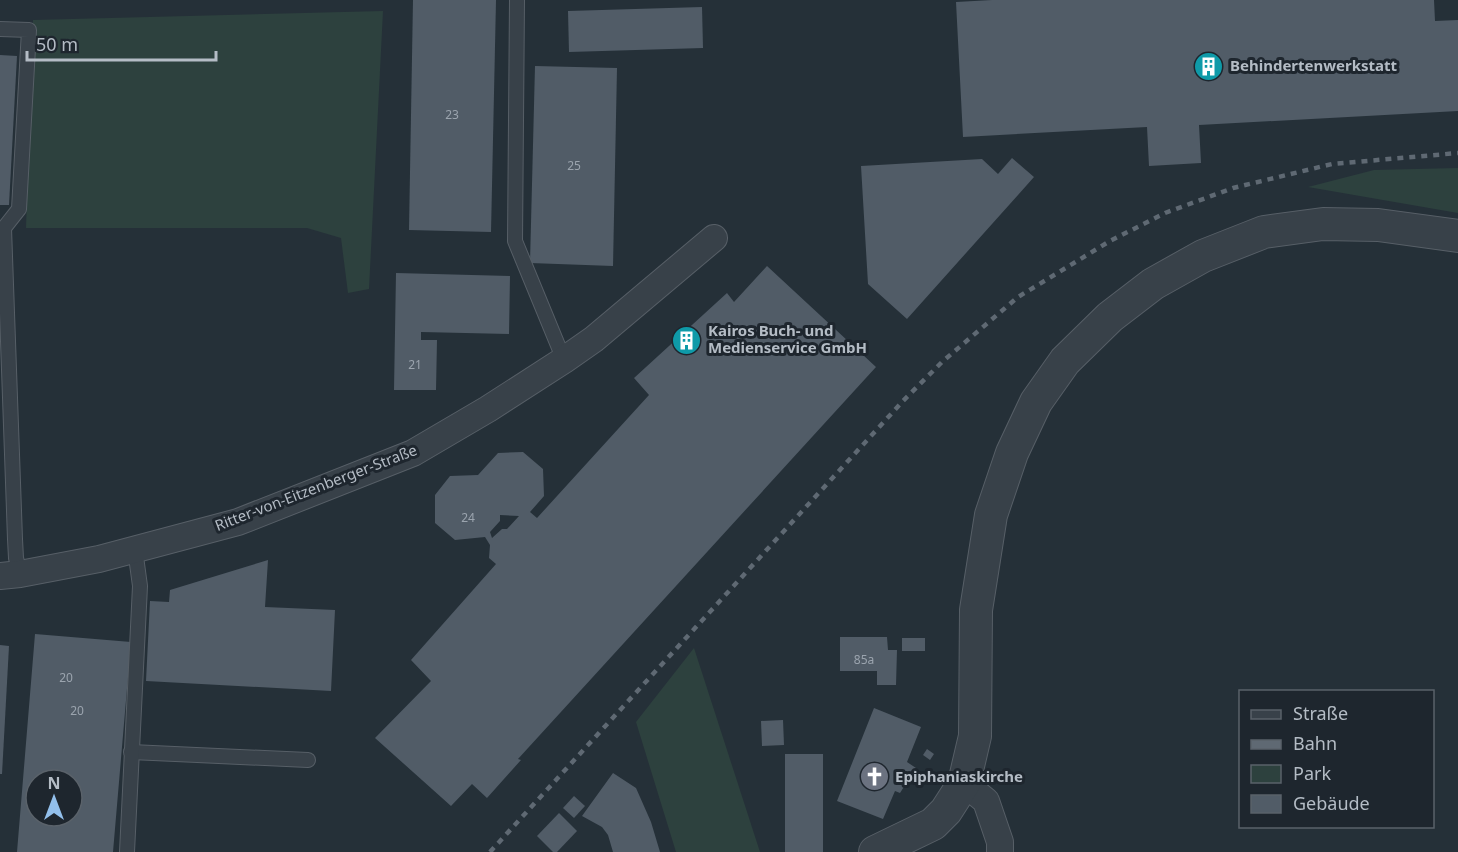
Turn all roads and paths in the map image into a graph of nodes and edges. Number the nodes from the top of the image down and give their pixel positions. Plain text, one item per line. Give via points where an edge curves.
1 (517, 0) edge
2 (0, 29) edge
3 (2, 228) edge
4 (1458, 236) edge
5 (714, 238) dead end
6 (564, 360) junction
7 (135, 549) junction
8 (10, 575) edge
9 (131, 752) junction
10 (308, 760) dead end
11 (964, 783) junction
12 (127, 852) edge
13 (875, 852) edge
14 (1000, 852) edge

1 - 6 lane via 514,241
2 - 3 lane via 29,30 19,209
3 - 8 lane via 16,558
4 - 11 street via 1378,225 1323,224 1264,232 1203,256 1153,284 1110,317 1065,361 1036,402 1012,453 991,515 976,610 975,736
5 - 6 street, Ritter-von-Eitzenberger-Straße
6 - 7 street, Ritter-von-Eitzenberger-Straße via 413,453 238,522
7 - 8 street, Ritter-von-Eitzenberger-Straße
7 - 9 lane via 140,586
9 - 10 lane
9 - 12 lane
11 - 13 street via 933,824
11 - 14 street via 986,801

